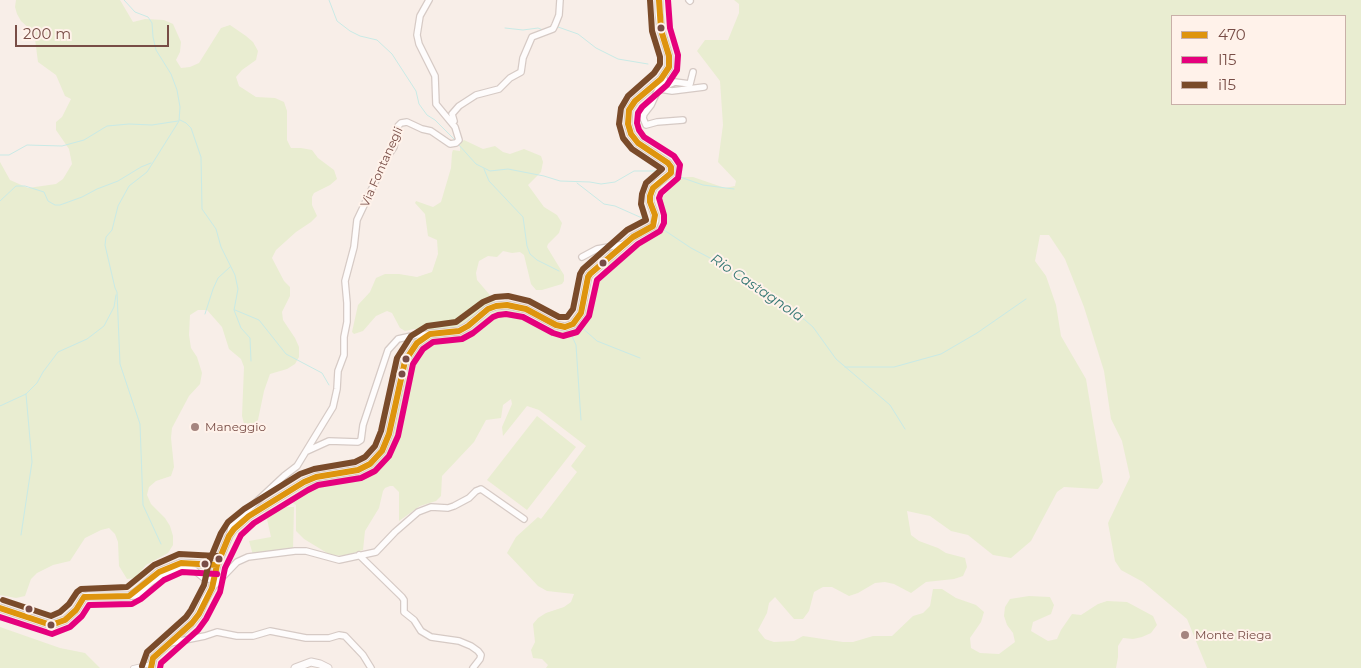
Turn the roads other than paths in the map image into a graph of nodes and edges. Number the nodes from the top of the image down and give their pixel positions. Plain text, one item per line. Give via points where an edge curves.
1 (429, 0) edge
2 (560, 0) edge
3 (659, 0) edge
4 (693, 72) dead end
5 (661, 81) junction
6 (704, 87) dead end
7 (684, 120) dead end
8 (455, 127) junction
9 (624, 244) junction
10 (582, 257) dead end
11 (430, 334) junction
12 (307, 451) junction
13 (524, 519) dead end
14 (229, 536) junction
15 (359, 555) junction
16 (217, 565) junction
17 (215, 579) junction
18 (212, 588) junction
19 (129, 596) junction
20 (0, 608) edge
21 (170, 643) junction
22 (151, 666) edge
23 (133, 668) edge
24 (296, 668) edge
25 (328, 668) edge
26 (371, 668) edge
27 (473, 668) edge

1 - 8 street via 420,16 417,35 435,76 436,104
2 - 8 street via 559,15 553,29 532,37 521,72 499,89 476,95 459,106 452,114
3 - 5 street via 661,30 670,62
4 - 5 street via 690,84 675,82 668,85
5 - 6 street via 660,89 672,91
5 - 7 street via 651,106 644,114 646,124
5 - 9 street via 635,101 629,110 628,124 638,143 668,163 672,173 653,188 650,196 655,215 653,226
8 - 12 street, Via Fontanegli via 459,140 453,144 432,131 407,122 398,126 394,147 357,220 345,282 347,322 336,397
9 - 10 street
9 - 11 street via 588,277 581,313 573,324 565,327 556,325 526,309 507,305 488,309 459,331
11 - 12 street via 398,340 388,350 361,440 329,441
11 - 14 street via 417,343 405,361 389,434 382,451 370,464 358,470 304,482 249,516
12 - 14 street, Via Fontanegli via 297,466 231,527
13 - 15 street via 481,489 454,506 431,507 418,512 376,552
14 - 16 street
15 - 18 street via 336,560 295,551 248,557 237,562
15 - 27 street via 402,596 404,612 414,620 420,632 459,641 476,649 481,656
16 - 17 street
16 - 19 street via 188,563 170,566
17 - 18 street
17 - 19 street via 205,579 194,570 182,569 162,575 138,596
18 - 21 street via 196,619
19 - 20 street via 84,597 65,620 51,625
21 - 22 street via 153,658
21 - 26 street via 216,632 254,636 270,631 306,638 339,635 344,636
22 - 23 street
24 - 25 street via 311,662

